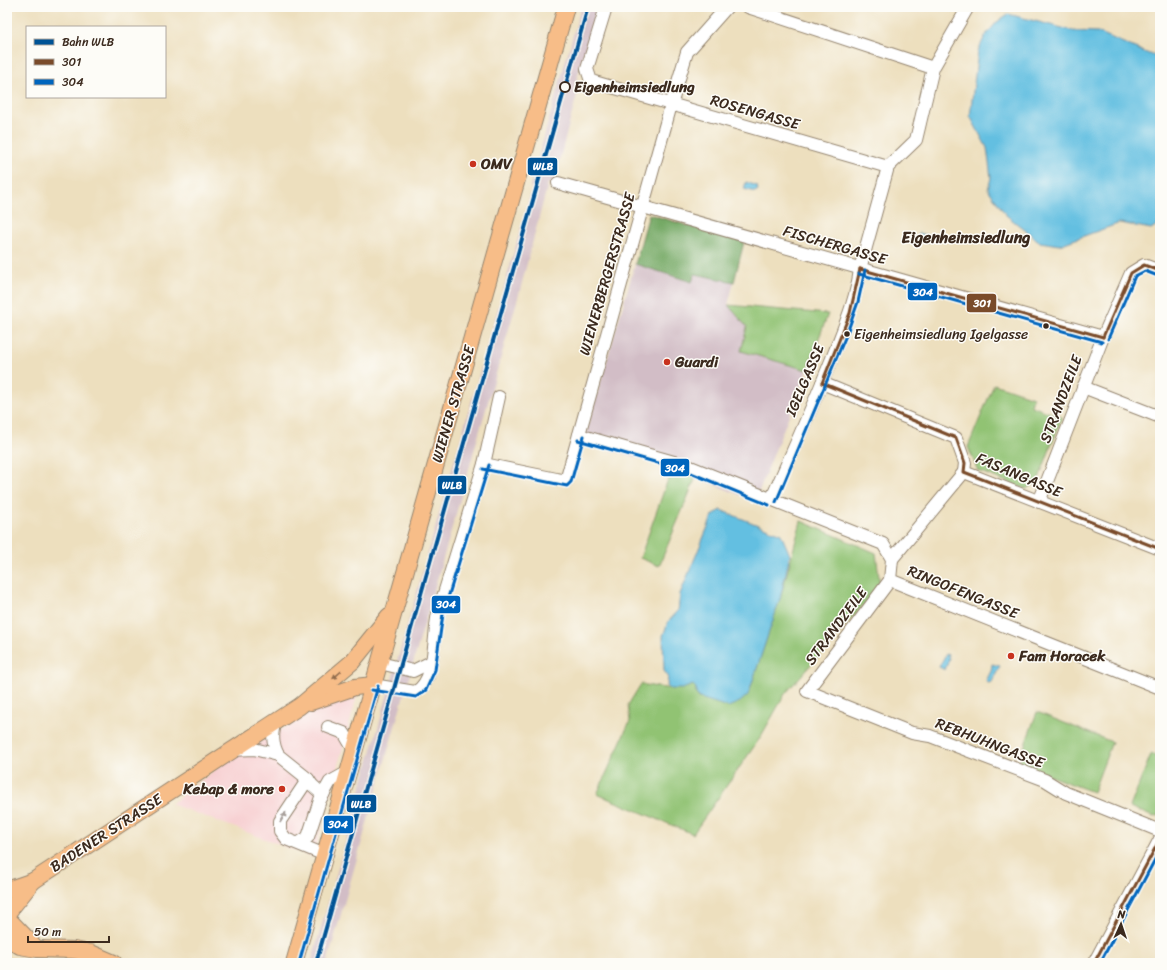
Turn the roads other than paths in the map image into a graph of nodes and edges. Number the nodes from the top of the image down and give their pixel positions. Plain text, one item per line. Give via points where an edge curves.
1 (566, 7) edge
2 (606, 7) edge
3 (727, 7) edge
4 (748, 7) edge
5 (968, 7) edge
6 (933, 68) junction
7 (671, 105) junction
8 (888, 167) junction
9 (558, 183) dead end
10 (643, 206) junction
11 (860, 269) junction
12 (1160, 270) edge
13 (1103, 337) junction
14 (822, 383) junction
15 (1083, 387) junction
16 (499, 397) dead end
17 (1160, 417) edge
18 (579, 435) junction
19 (484, 464) junction
20 (964, 472) junction
21 (771, 500) junction
22 (1039, 502) junction
23 (1160, 549) edge
24 (892, 559) junction
25 (890, 580) junction
26 (394, 609) junction
27 (380, 662) junction
28 (431, 662) junction
29 (373, 685) junction
30 (1160, 688) edge
31 (807, 691) joint
32 (300, 706) junction
33 (276, 721) junction
34 (328, 727) dead end
35 (230, 750) junction
36 (354, 750) junction
37 (278, 755) junction
38 (348, 772) junction
39 (308, 779) junction
40 (330, 782) junction
41 (323, 795) junction
42 (1160, 831) edge
43 (1160, 839) edge
44 (299, 843) junction
45 (325, 855) junction
46 (33, 881) junction
47 (7, 890) edge
48 (8, 915) edge
49 (7, 938) edge
50 (37, 949) junction
51 (114, 963) edge
52 (294, 963) edge
53 (1094, 963) edge

1 - 26 main road, WIENER STRASSE
2 - 7 street, ROSENGASSE via 587,69 591,81
3 - 7 street, WIENERBERGERSTRASSE via 687,52
4 - 6 street
5 - 6 street
6 - 8 street via 916,140
7 - 8 street, ROSENGASSE
7 - 10 street, WIENERBERGERSTRASSE
8 - 11 street, IGELGASSE
9 - 10 street, FISCHERGASSE
10 - 11 street, FISCHERGASSE
10 - 18 street, WIENERBERGERSTRASSE
11 - 13 street, FISCHERGASSE
11 - 14 street, IGELGASSE via 859,280 842,333
12 - 13 street, STRANDZEILE via 1144,265 1130,273
13 - 15 street, STRANDZEILE
14 - 20 street, FASANGASSE via 956,438 966,463
14 - 21 street, IGELGASSE
15 - 17 street
15 - 22 street, STRANDZEILE
16 - 19 street
18 - 19 street, WIENERBERGERSTRASSE via 566,482
18 - 21 street, RINGOFENGASSE via 688,466 704,476
19 - 28 street via 438,613
20 - 22 street, FASANGASSE
20 - 24 street
21 - 24 street, RINGOFENGASSE via 883,544
22 - 23 street, FASANGASSE
24 - 25 street, RINGOFENGASSE
25 - 30 street, RINGOFENGASSE
25 - 31 street, STRANDZEILE
26 - 27 main road, WIENER STRASSE
26 -> 32 main road via 352,662
27 - 28 street via 413,671
27 - 29 main road, WIENER STRASSE
28 - 29 street via 427,680 420,690 415,692
29 - 32 main road via 355,687
29 - 36 main road, WIENER STRASSE
31 - 42 street, REBHUHNGASSE via 912,733 930,736 1045,780 1066,793
32 - 33 main road, BADENER STRASSE
33 - 35 main road, BADENER STRASSE
33 - 37 street via 273,745
34 - 36 street via 344,733
35 - 37 street via 254,749
35 - 46 main road, BADENER STRASSE
36 - 38 main road, WIENER STRASSE
37 - 39 street
38 - 40 street
38 - 45 main road, WIENER STRASSE
39 - 40 street
39 - 41 street
44 -> 39 street via 286,839 280,831 280,821
40 - 41 street
41 - 44 street via 308,837
43 - 53 street
44 - 45 street
45 - 52 main road, WIENER STRASSE
46 - 47 main road, BADENER STRASSE
46 - 48 main road, BADENER STRASSE
48 - 50 main road via 26,940
49 - 50 main road via 20,946
50 - 51 main road via 91,953

